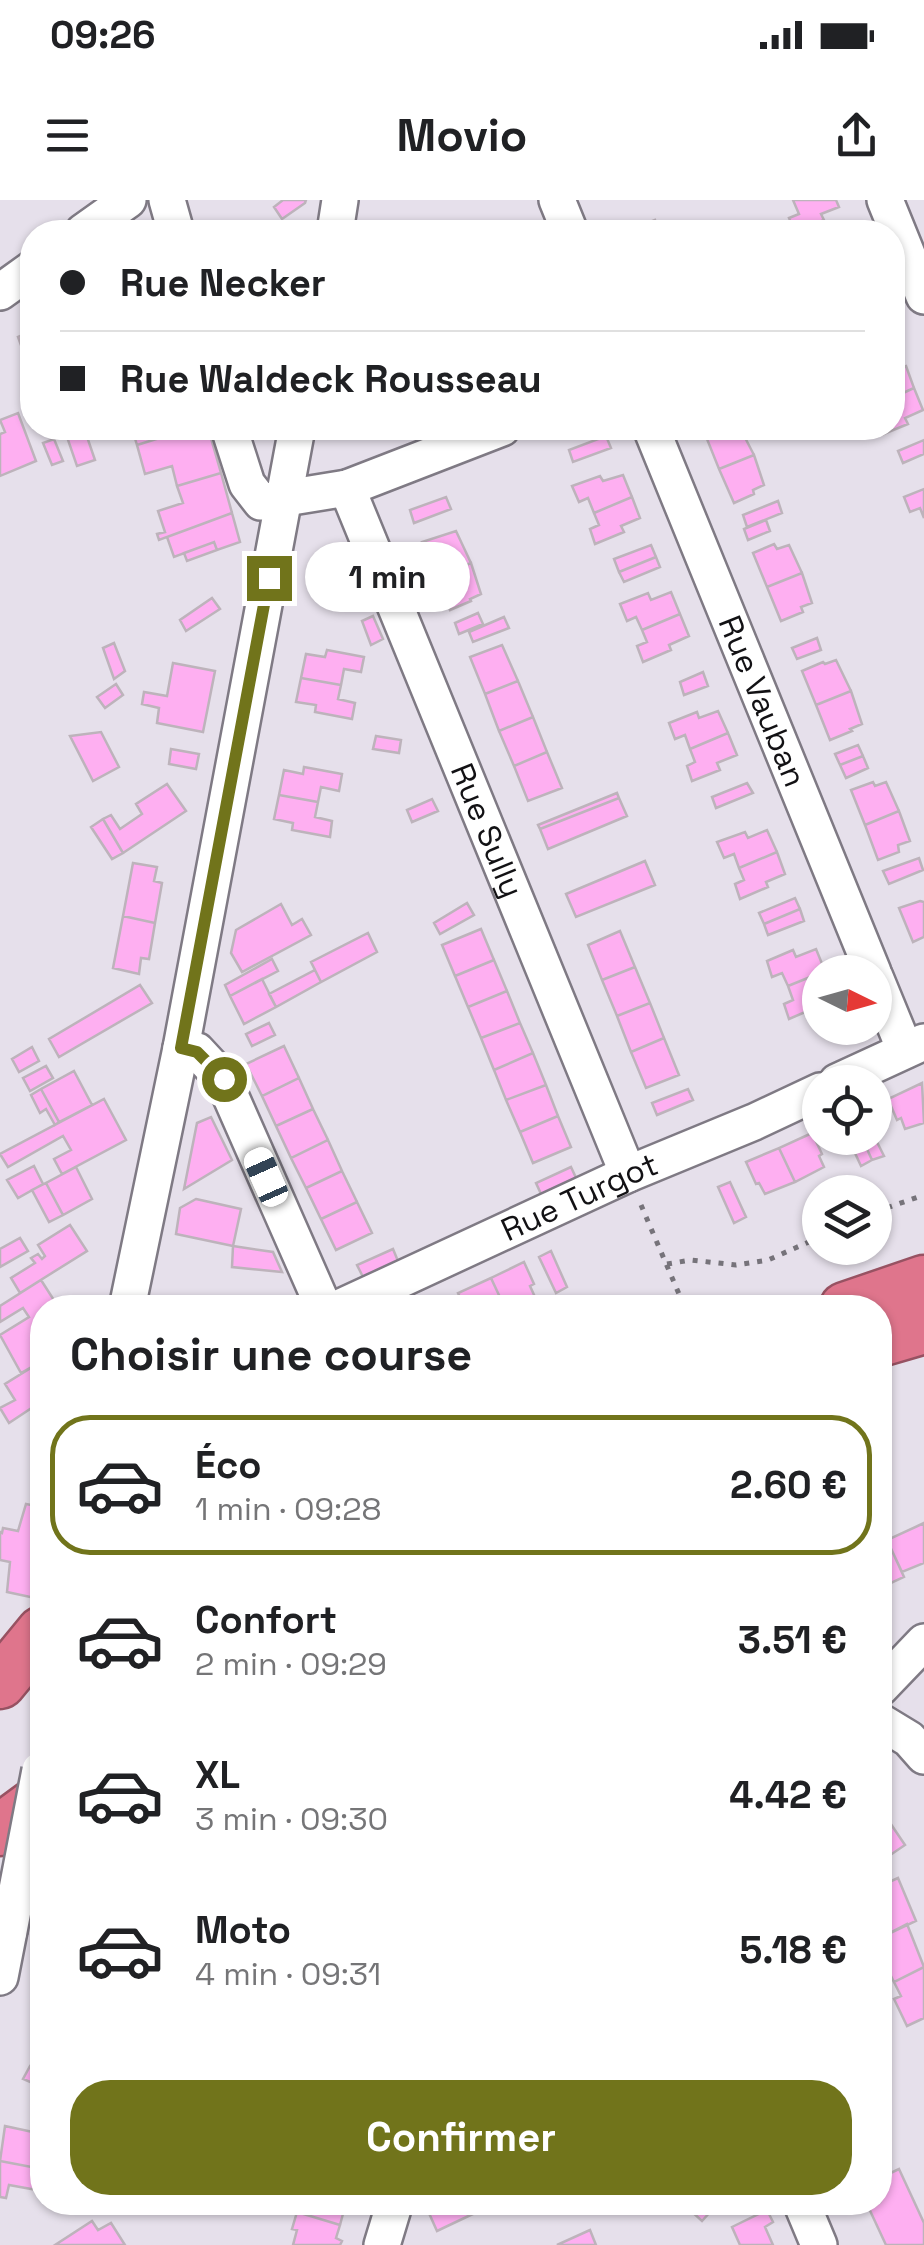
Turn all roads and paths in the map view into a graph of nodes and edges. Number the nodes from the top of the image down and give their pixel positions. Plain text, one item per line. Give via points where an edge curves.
1 (128, 200) edge
2 (100, 220) edge
3 (232, 440) edge
4 (295, 440) edge
5 (471, 440) edge
6 (656, 440) edge
7 (347, 488) junction
8 (284, 500) junction
9 (866, 955) edge
10 (892, 1007) edge
11 (914, 1046) edge
12 (181, 1048) junction
13 (873, 1065) edge
14 (802, 1099) edge
15 (628, 1174) junction
16 (924, 1195) edge
17 (892, 1206) edge
18 (802, 1245) edge
19 (667, 1264) junction
20 (924, 1281) edge
21 (131, 1295) edge
22 (318, 1295) edge
23 (367, 1295) edge
24 (680, 1295) edge
25 (883, 1295) edge
26 (924, 1328) edge
27 (892, 1337) edge
28 (924, 1642) edge
29 (30, 1647) edge
30 (892, 1675) edge
31 (0, 1683) edge
32 (892, 1728) edge
33 (924, 1756) edge
34 (30, 1791) edge
35 (0, 1830) edge
36 (30, 1831) edge
37 (30, 1857) edge
38 (0, 1880) edge
39 (0, 1977) edge
40 (391, 2215) edge
41 (806, 2215) edge
42 (382, 2245) edge
43 (819, 2245) edge

1 - 2 street
3 - 8 street via 247,484 261,502
4 - 8 street
5 - 7 street
6 - 9 street, Rue Vauban
7 - 8 street
7 - 15 street, Rue Sully
8 - 12 street
10 - 11 street, Rue Vauban
11 - 13 street
12 - 21 street
12 - 22 street via 197,1052 224,1079
14 - 15 street, Rue Turgot
15 - 19 path
15 - 23 street, Rue Turgot
16 - 17 path
18 - 19 path via 736,1265
19 - 24 path
20 - 25 highway
26 - 27 highway
28 - 30 street
29 - 31 highway
32 - 33 street
34 - 35 highway
36 - 39 street, bridge
37 - 38 highway
40 - 42 street
41 - 43 street

